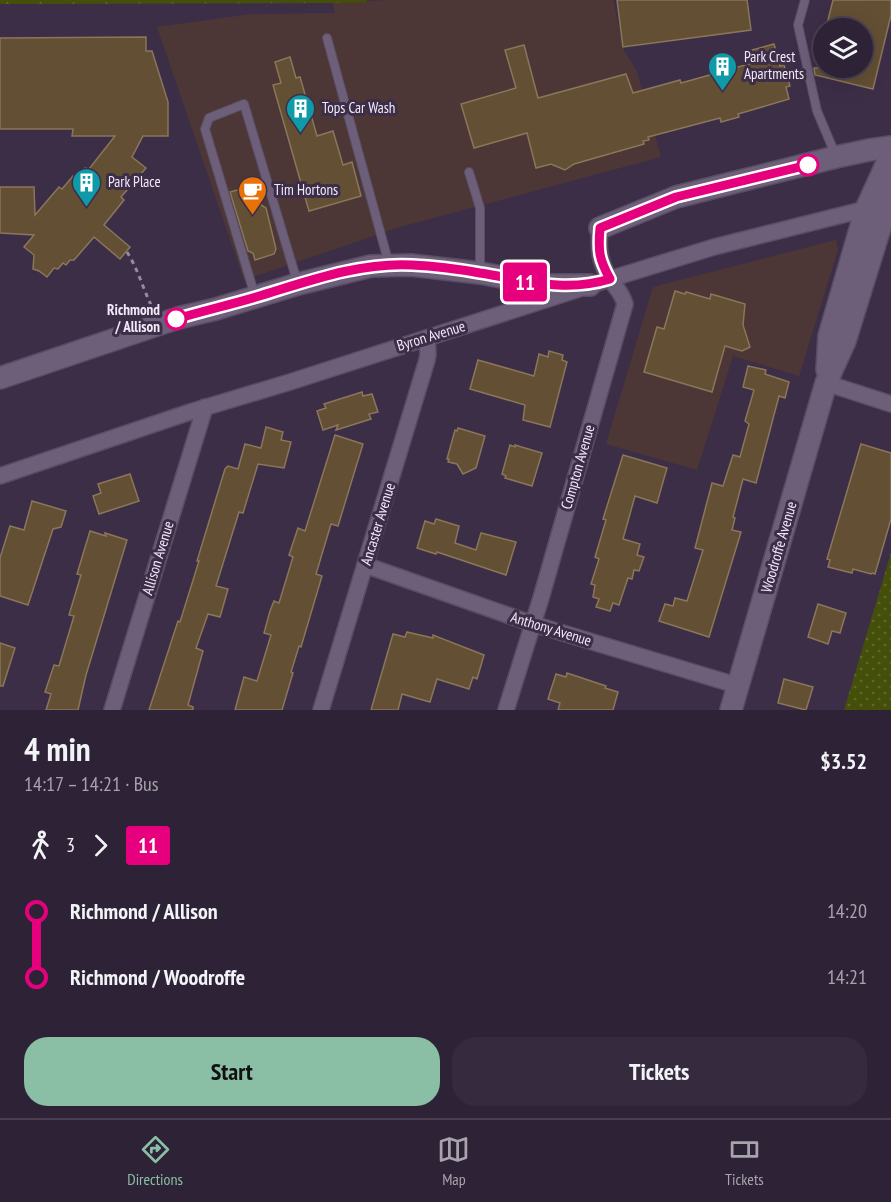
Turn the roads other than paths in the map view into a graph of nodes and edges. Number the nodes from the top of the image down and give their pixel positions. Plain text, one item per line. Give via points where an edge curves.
1 (805, 0) edge
2 (327, 38) dead end
3 (891, 153) edge
4 (836, 157) junction
5 (469, 172) dead end
6 (875, 202) junction
7 (600, 228) joint
8 (390, 266) junction
9 (480, 273) junction
10 (610, 279) junction
11 (298, 284) junction
12 (590, 285) junction
13 (255, 297) junction
14 (427, 338) junction
15 (0, 378) edge
16 (826, 383) junction
17 (891, 404) edge
18 (205, 407) junction
19 (0, 476) edge
20 (365, 566) junction
21 (533, 624) junction
22 (739, 686) junction
23 (112, 710) edge
24 (321, 710) edge
25 (506, 710) edge
26 (731, 710) edge

1 - 4 lane via 798,25 817,111
2 - 8 lane
3 - 4 main road via 869,150
3 - 6 main road, Woodroffe Avenue
4 - 7 main road via 676,197
5 - 9 lane via 480,208
6 - 10 street, Byron Avenue
6 - 16 main road, Woodroffe Avenue via 845,341
7 - 10 street, Compton Avenue via 600,261
8 - 9 main road
8 - 11 main road via 371,266
9 - 12 main road via 544,285
10 - 12 street, Byron Avenue
10 - 21 street, Compton Avenue via 625,304
11 - 13 main road
11 - 13 lane via 244,104 209,118 205,129
12 - 14 street, Byron Avenue
13 - 15 main road
14 - 18 street, Byron Avenue
14 - 20 street, Ancaster Avenue via 428,354
16 - 17 street
16 - 22 main road, Woodroffe Avenue
18 - 19 street, Byron Avenue
18 - 23 street, Allison Avenue
20 - 21 street, Anthony Avenue
20 - 24 street, Ancaster Avenue
21 - 22 street, Anthony Avenue
21 - 25 street, Compton Avenue
22 - 26 main road, Woodroffe Avenue

